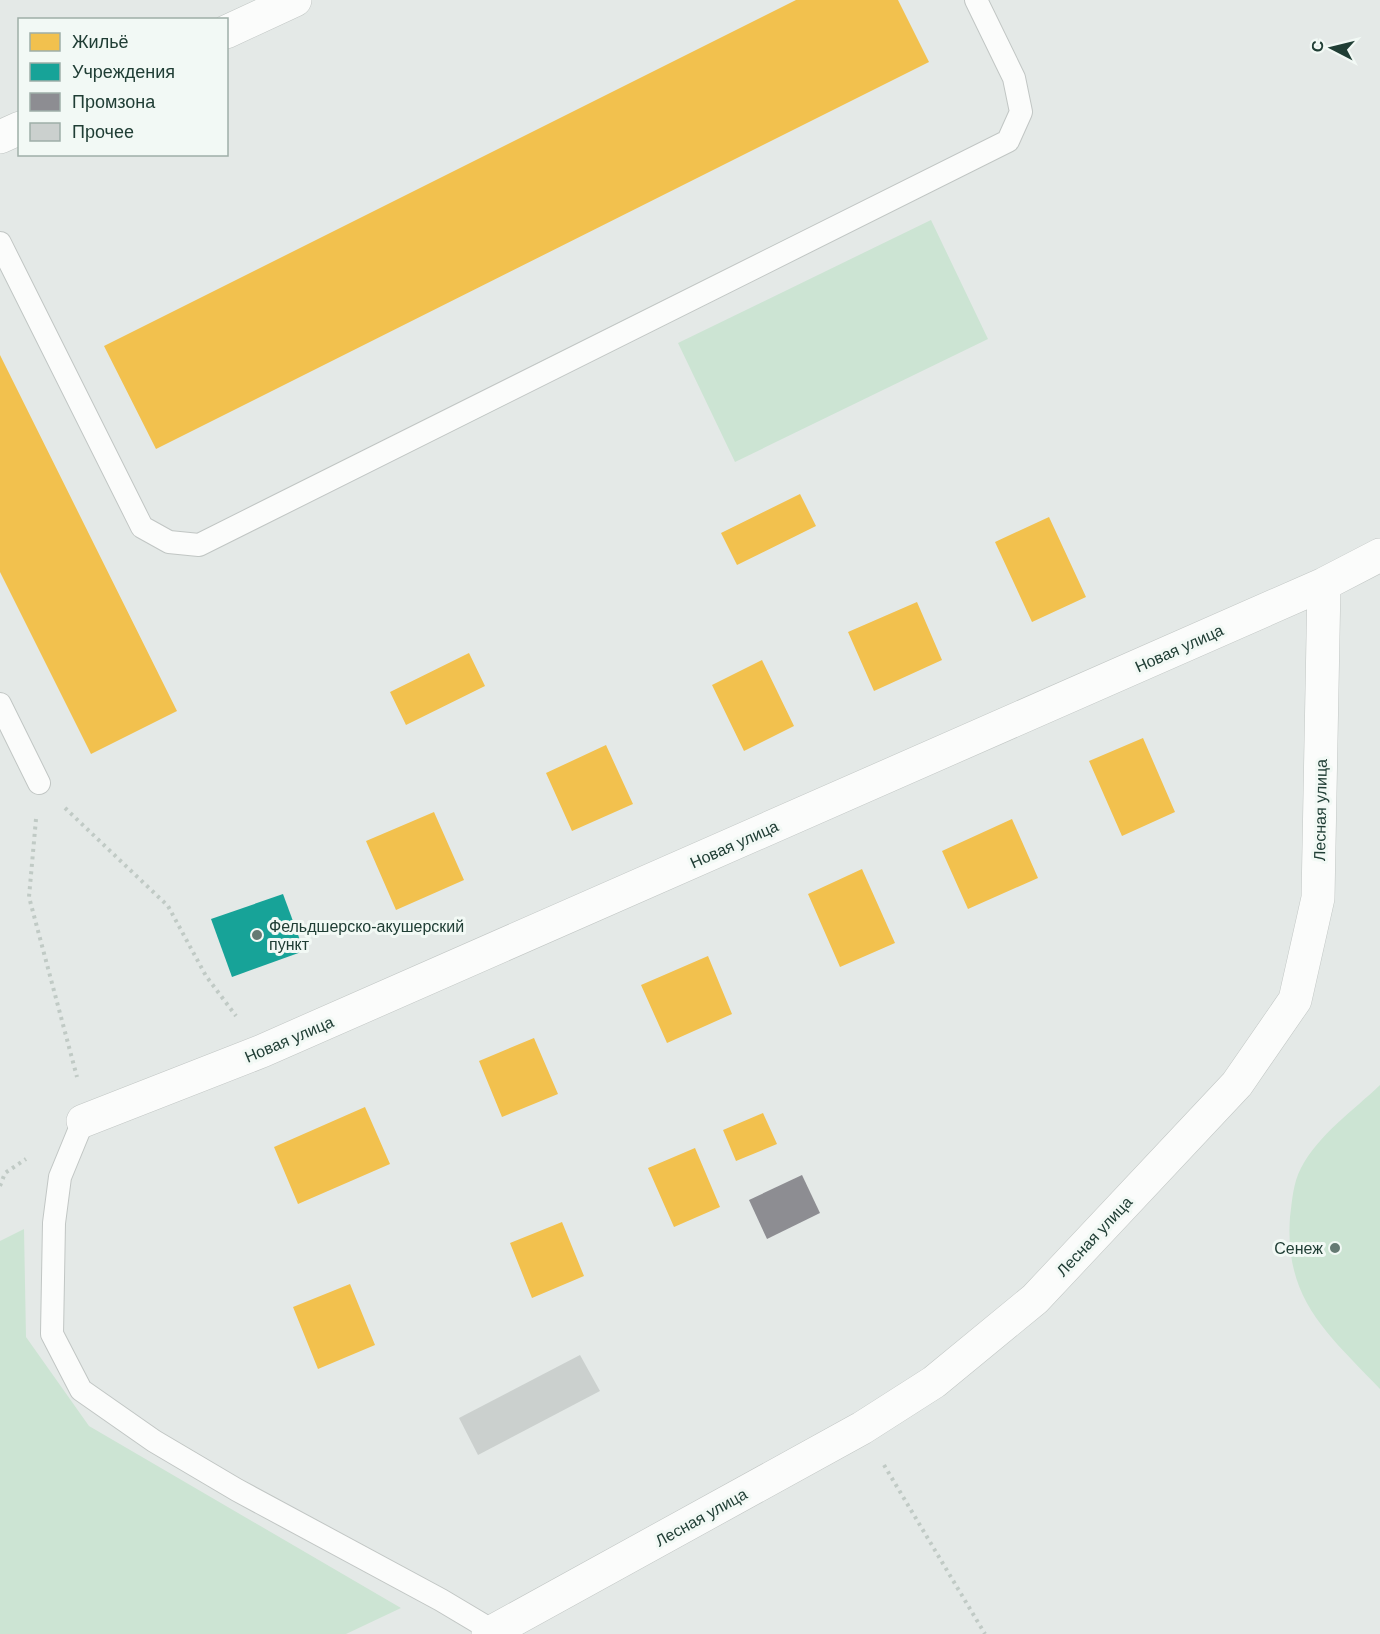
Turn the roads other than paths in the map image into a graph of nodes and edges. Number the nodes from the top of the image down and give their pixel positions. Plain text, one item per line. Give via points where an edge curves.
1 (976, 0) edge
2 (275, 4) edge
3 (228, 31) edge
4 (18, 129) edge
5 (0, 137) edge
6 (0, 243) edge
7 (1380, 555) edge
8 (1324, 584) junction
9 (0, 704) edge
10 (39, 783) road end
11 (83, 1121) joint
12 (490, 1633) edge

1 - 6 lane via 1014,78 1021,112 1008,141 199,545 169,542 142,527
2 - 3 street
4 - 5 street
7 - 8 street, Новая улица
8 - 11 street, Новая улица via 262,1051
8 - 12 street, Лесная улица via 1318,898 1295,1000 1237,1084 1035,1299 934,1382 862,1428
9 - 10 lane
11 - 12 lane via 60,1177 54,1223 52,1334 81,1390 154,1442 441,1600

